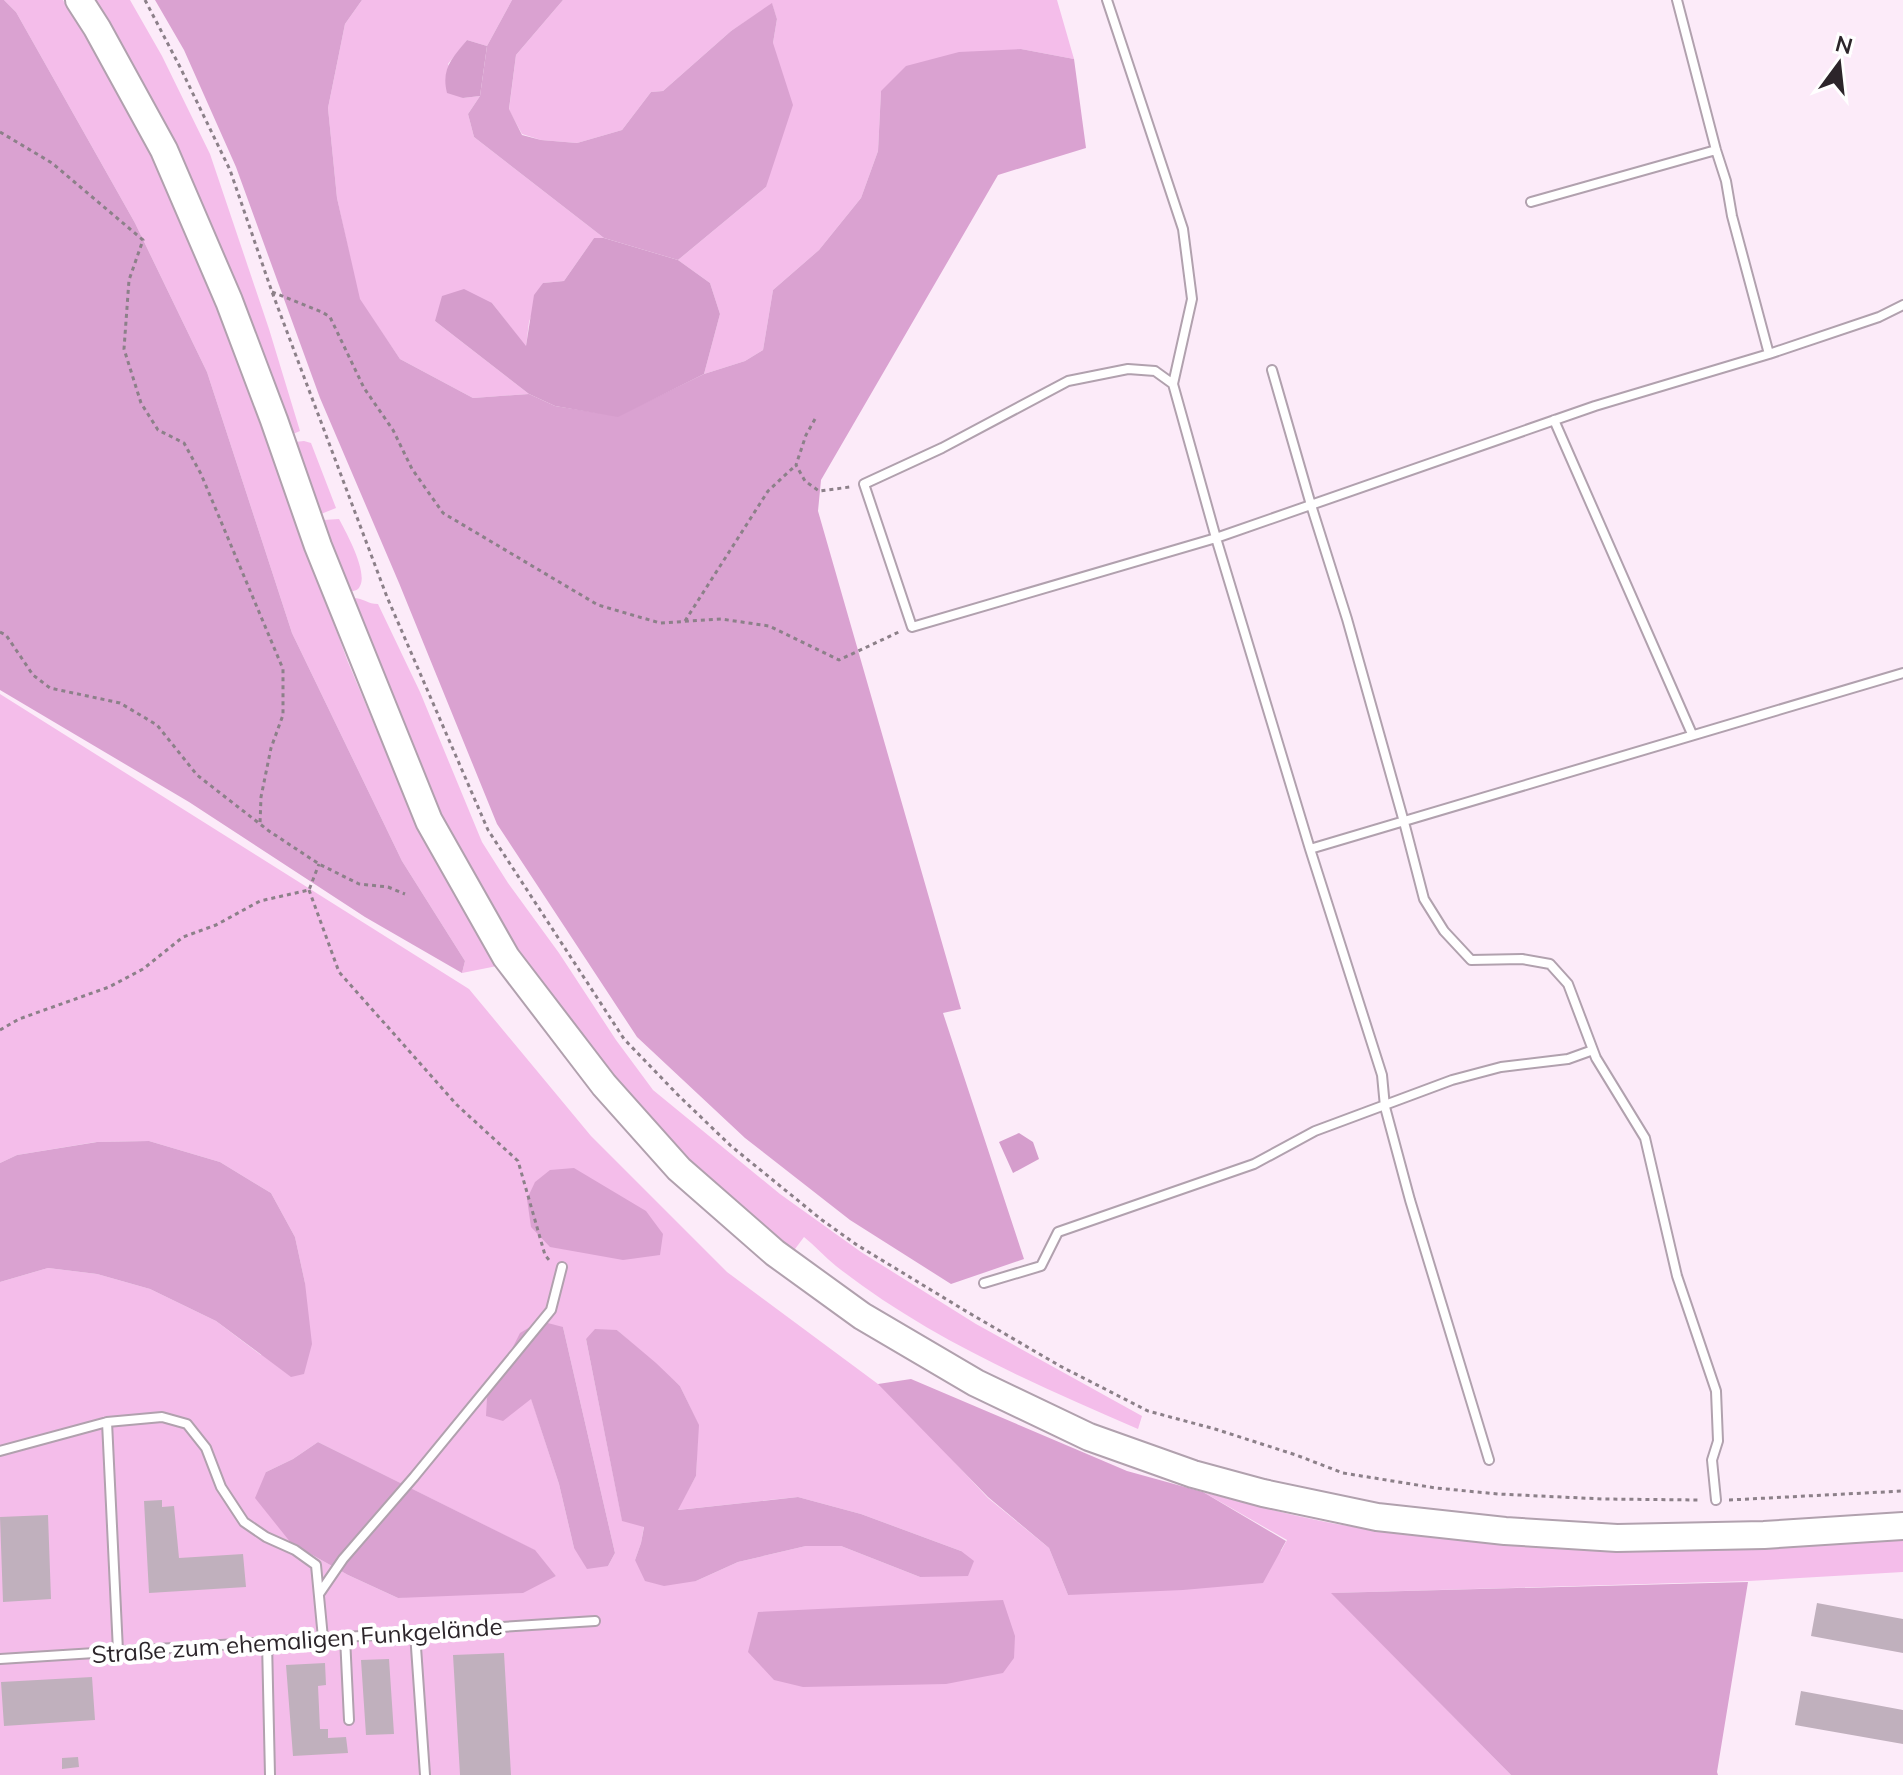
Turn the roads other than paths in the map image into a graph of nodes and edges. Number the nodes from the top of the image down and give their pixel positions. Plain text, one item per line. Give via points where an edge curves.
1 (79, 0) edge
2 (1107, 0) edge
3 (1677, 0) edge
4 (1716, 150) junction
5 (1531, 202) dead end
6 (1903, 305) edge
7 (1769, 354) junction
8 (1272, 370) dead end
9 (1173, 384) junction
10 (1554, 420) junction
11 (1311, 505) junction
12 (1216, 538) junction
13 (1903, 673) edge
14 (1692, 734) junction
15 (1404, 822) junction
16 (1310, 849) junction
17 (1593, 1050) junction
18 (1385, 1107) junction
19 (561, 1271) road end
20 (984, 1283) dead end
21 (107, 1422) junction
22 (0, 1451) edge
23 (1489, 1460) dead end
24 (1716, 1500) road end
25 (1903, 1526) edge
26 (319, 1594) junction
27 (595, 1621) dead end
28 (415, 1633) junction
29 (345, 1637) junction
30 (323, 1638) junction
31 (267, 1642) junction
32 (118, 1651) junction
33 (0, 1659) edge
34 (349, 1720) dead end
35 (270, 1775) edge
36 (425, 1775) edge

1 - 25 main road via 164,150 229,301 318,546 429,821 506,957 604,1085 679,1169 775,1253 862,1316 976,1383 1089,1437 1263,1493 1377,1517 1617,1538
2 - 9 lane via 1183,229 1192,299
3 - 4 lane
4 - 5 lane
4 - 7 lane
6 - 7 lane
7 - 10 lane
8 - 11 lane
9 - 12 lane
9 - 12 lane via 1155,371 1128,369 1068,381 864,484 912,627
10 - 11 lane
10 - 14 lane
11 - 12 lane
11 - 15 lane
12 - 16 lane
13 - 14 lane
14 - 15 lane
15 - 16 lane
15 - 17 lane via 1424,899 1444,931 1471,960 1550,964 1568,984
16 - 18 lane via 1382,1075
17 - 18 lane via 1452,1080
17 - 24 lane via 1645,1138 1677,1276 1716,1391
18 - 20 lane via 1315,1131 1254,1164 1058,1232 1041,1266
18 - 23 lane
19 - 26 lane via 551,1310
21 - 22 lane
21 - 26 lane via 162,1417 187,1424 206,1448 221,1487 244,1522 316,1565
21 - 32 lane
26 - 30 lane
27 - 28 lane, Straße zum ehemaligen Funkgelände
28 - 29 lane, Straße zum ehemaligen Funkgelände
28 - 36 lane
29 - 30 lane, Straße zum ehemaligen Funkgelände
29 - 34 lane
30 - 31 lane, Straße zum ehemaligen Funkgelände
31 - 32 lane, Straße zum ehemaligen Funkgelände
31 - 35 lane
32 - 33 lane, Straße zum ehemaligen Funkgelände

